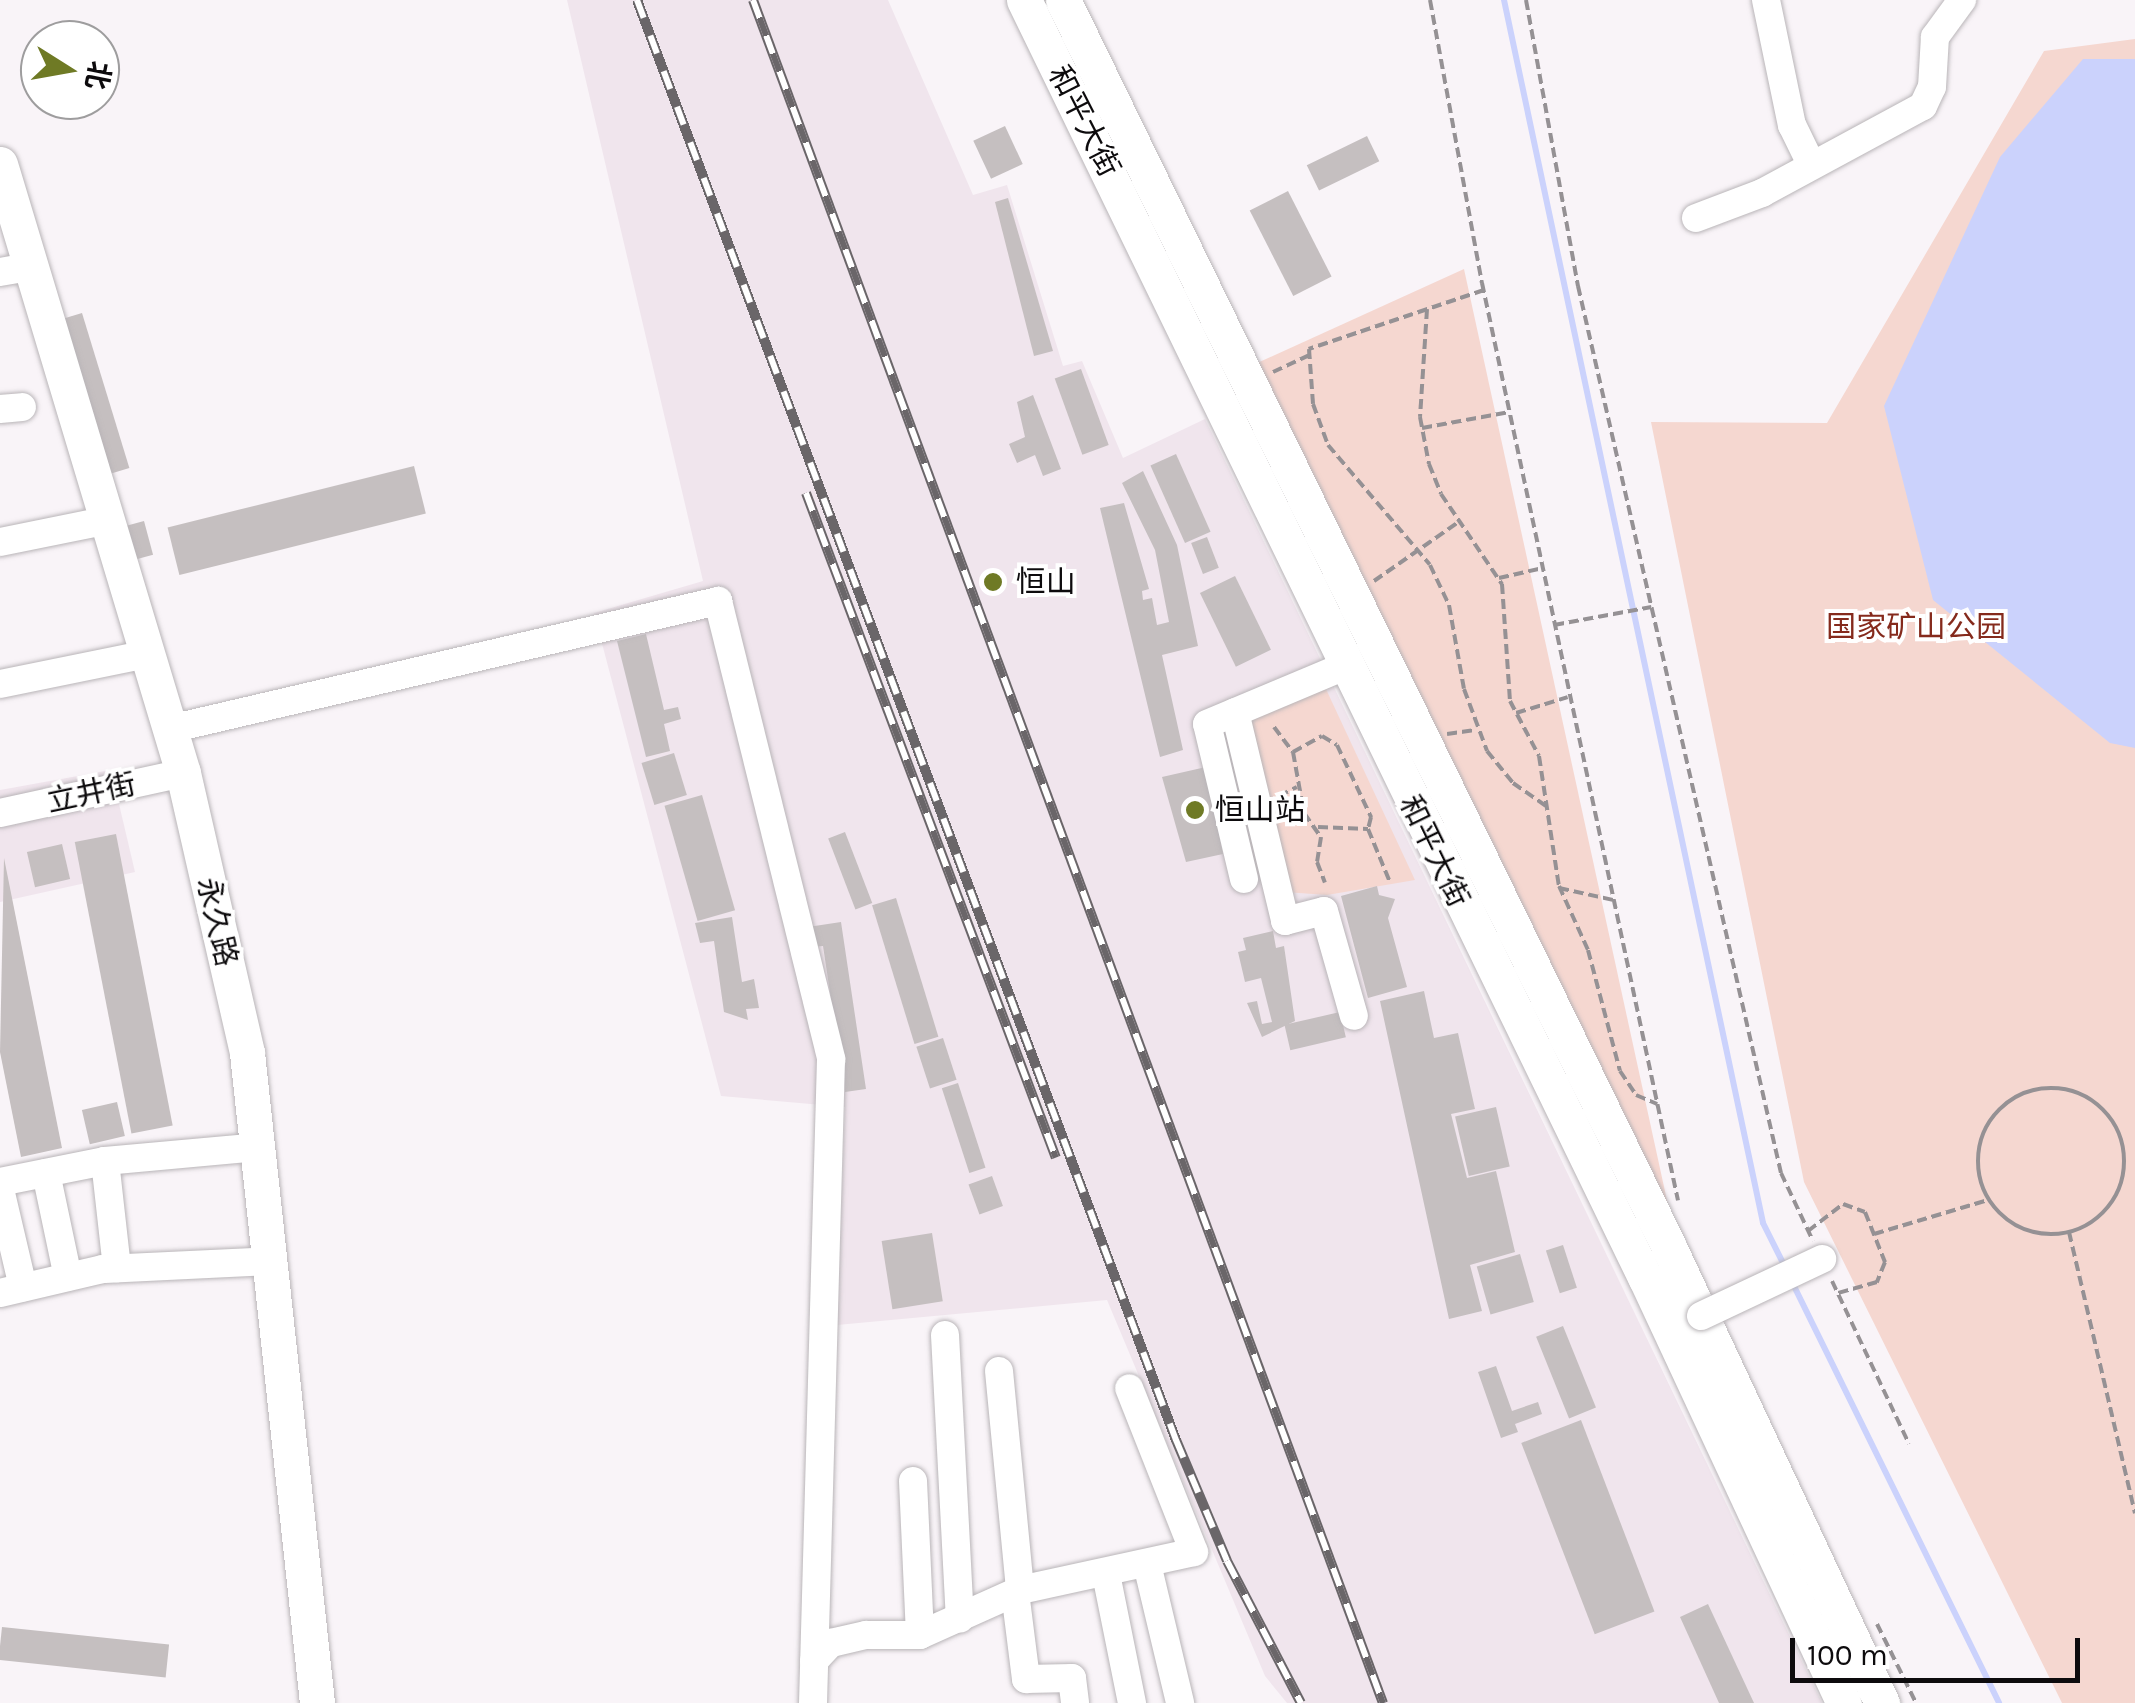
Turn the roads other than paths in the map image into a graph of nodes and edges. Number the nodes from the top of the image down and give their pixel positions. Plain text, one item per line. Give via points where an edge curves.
1 (1024, 0) edge
2 (1063, 0) edge
3 (1766, 0) edge
4 (1962, 0) edge
5 (0, 164) edge
6 (1811, 164) junction
7 (1696, 218) dead end
8 (16, 269) edge
9 (109, 520) junction
10 (0, 542) edge
11 (148, 654) junction
12 (1344, 666) junction
13 (0, 684) edge
14 (1235, 712) junction
15 (170, 729) junction
16 (183, 774) junction
17 (0, 813) edge
18 (1244, 879) dead end
19 (1354, 1016) dead end
20 (260, 1147) junction
21 (105, 1161) junction
22 (46, 1173) junction
23 (0, 1186) edge
24 (1822, 1260) road end
25 (272, 1261) junction
26 (117, 1268) junction
27 (68, 1276) junction
28 (12, 1290) edge
29 (1701, 1316) junction
30 (945, 1335) dead end
31 (999, 1371) dead end
32 (1128, 1388) dead end
33 (914, 1481) dead end
34 (1147, 1564) junction
35 (1106, 1574) junction
36 (1018, 1591) junction
37 (960, 1619) junction
38 (920, 1636) junction
39 (814, 1660) junction
40 (817, 1701) edge
41 (317, 1703) edge
42 (1075, 1703) edge
43 (1132, 1703) edge
44 (1180, 1703) edge
45 (1844, 1703) edge
46 (1882, 1703) edge

1 - 12 main road, 和平大街
2 - 29 main road, 和平大街
3 - 6 street via 1792,124
4 - 6 street via 1935,37 1924,106
5 - 8 main road, 永久路
6 - 7 street via 1762,193
8 - 9 main road, 永久路
9 - 10 street
9 - 11 main road, 永久路
11 - 13 street
11 - 15 main road, 永久路
12 - 14 street
12 - 45 main road, 和平大街
14 - 18 street via 1207,724
14 - 19 street via 1285,921 1324,911
15 - 16 main road, 永久路
15 - 39 street via 718,601 831,1060
16 - 17 street, 立井街
16 - 20 main road, 永久路 via 247,1053
20 - 21 street
20 - 25 main road, 永久路
21 - 22 street
21 - 26 street
22 - 23 street
22 - 27 street
23 - 28 street
24 - 29 street, bridge
25 - 26 street
25 - 41 main road, 永久路
26 - 27 street
27 - 28 street
29 - 46 main road, 和平大街
30 - 37 street
31 - 36 street
32 - 34 street via 1194,1552
33 - 38 street
34 - 35 street
34 - 44 street
35 - 36 street
35 - 43 street
36 - 37 street
36 - 42 street via 1026,1679 1072,1678
37 - 38 street
38 - 39 street via 848,1639
39 - 40 street

